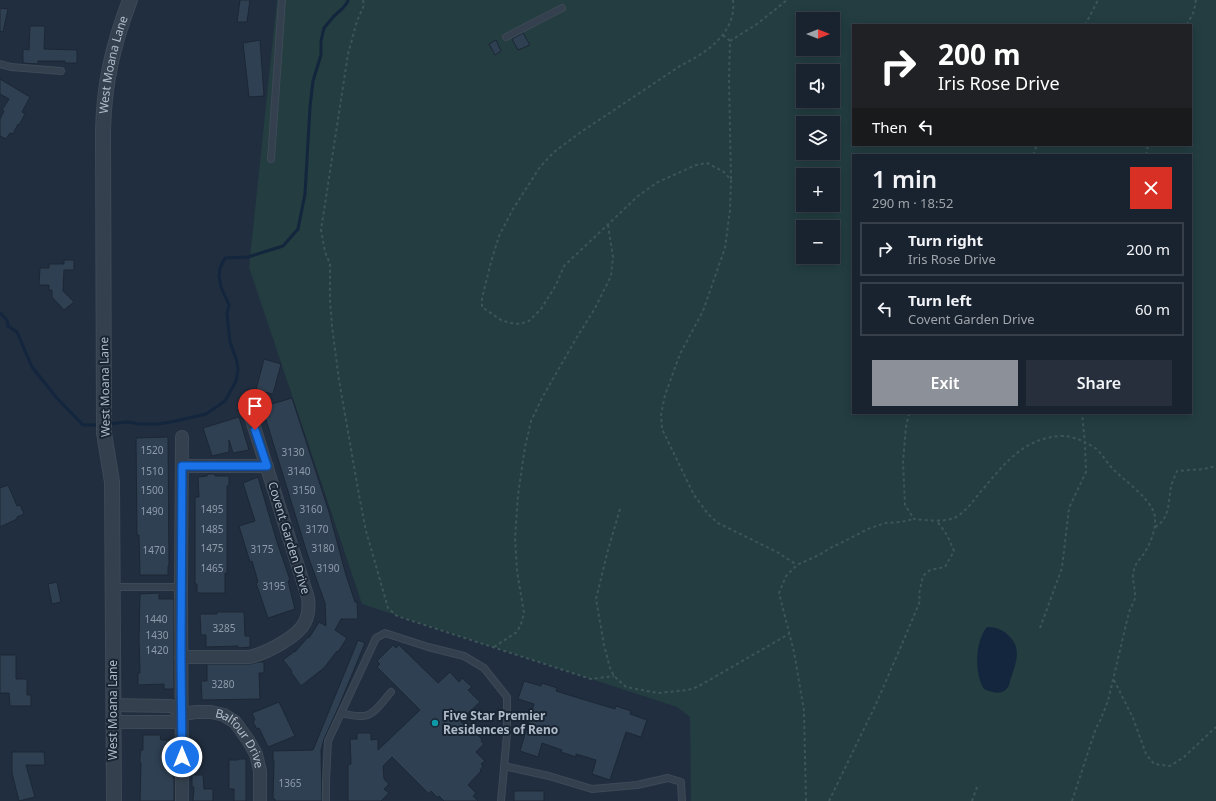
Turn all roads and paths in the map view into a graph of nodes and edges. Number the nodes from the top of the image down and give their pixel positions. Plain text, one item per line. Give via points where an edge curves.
1 (130, 0) edge
2 (282, 0) edge
3 (363, 0) edge
4 (733, 0) edge
5 (787, 0) edge
6 (1098, 0) edge
7 (1196, 0) edge
8 (562, 8) dead end
9 (1086, 24) edge
10 (1188, 24) edge
11 (723, 35) junction
12 (506, 37) dead end
13 (730, 41) junction
14 (0, 64) edge
15 (61, 71) dead end
16 (271, 159) dead end
17 (731, 180) junction
18 (608, 225) junction
19 (910, 414) edge
20 (1082, 414) edge
21 (251, 418) dead end
22 (182, 437) dead end
23 (1085, 444) junction
24 (182, 466) junction
25 (267, 466) junction
26 (1216, 466) edge
27 (620, 509) dead end
28 (914, 519) junction
29 (937, 521) junction
30 (1155, 527) junction
31 (797, 565) junction
32 (113, 587) junction
33 (181, 587) junction
34 (1040, 628) dead end
35 (789, 634) junction
36 (494, 648) junction
37 (181, 657) junction
38 (614, 676) junction
39 (1113, 679) junction
40 (391, 692) dead end
41 (114, 705) junction
42 (341, 713) junction
43 (182, 714) junction
44 (114, 722) junction
45 (1216, 727) edge
46 (504, 766) junction
47 (977, 787) dead end
48 (114, 801) edge
49 (182, 801) edge
50 (260, 801) edge
51 (326, 801) edge
52 (501, 801) edge
53 (682, 801) edge
54 (806, 801) edge
55 (829, 801) edge
56 (972, 801) edge
57 (1072, 801) edge

1 - 32 street, West Moana Lane via 108,72 104,112 104,433 112,482
2 - 16 lane
3 - 36 path via 364,5 348,54 321,230 330,264 331,307 340,380 366,531 388,608 397,616
4 - 11 path via 732,18
5 - 13 path
6 - 9 path
7 - 10 path
8 - 12 lane
11 - 13 path
11 - 18 path via 696,59 680,66 582,132 547,159 513,209 500,236 491,262 482,307 510,323 520,324 529,321 541,309 564,266
13 - 17 path
14 - 15 lane
17 - 18 path via 724,172 707,163 696,165 658,182 638,196
17 - 31 path via 725,248 703,311 680,354 665,395 661,415 662,429 694,495 708,514 718,523 777,552
18 - 36 path via 613,257 611,276 531,421 519,488 515,538 524,613 517,632
19 - 28 path via 903,462 906,505
20 - 23 path
21 - 25 street, Covent Garden Drive
22 - 24 street
23 - 29 path via 1077,438 1062,436 1030,444 1009,460 974,501 955,518
23 - 30 path via 1098,450 1112,468 1147,502 1155,517
23 - 34 path via 1086,472 1069,508 1062,568
24 - 25 street
24 - 33 street
25 - 37 street, Covent Garden Drive via 308,598 309,610 304,624 290,638 261,654 250,657
26 - 30 path via 1177,471 1168,511 1161,524
27 - 38 path via 596,599 604,645
28 - 29 path
28 - 31 path via 885,523 868,529
29 - 55 path via 954,551 945,567 930,570 923,576 920,601 906,637
30 - 39 path via 1147,549 1133,572 1135,598 1129,612
31 - 35 path via 786,576 779,593
32 - 33 lane
32 - 41 street, West Moana Lane
33 - 37 street
35 - 38 path via 688,690 658,693 634,689 626,687
35 - 54 path via 804,711
36 - 38 path via 591,679
37 - 43 street
39 - 45 path via 1133,718 1146,754 1154,764 1170,766 1184,757
39 - 57 path via 1108,701 1096,728
40 - 42 lane via 372,715 356,717
41 - 43 street via 170,706
41 - 44 street, West Moana Lane
42 - 46 lane via 376,638 385,633 464,656 484,668 507,697
42 - 51 lane via 328,741
43 - 44 street, Balfour Drive via 173,722
43 - 49 street
43 - 50 street, Balfour Drive via 211,712 224,715 235,722 256,754 260,771
44 - 48 street, West Moana Lane
46 - 52 lane
46 - 53 lane via 592,789 637,785 668,778 681,782
47 - 56 path

